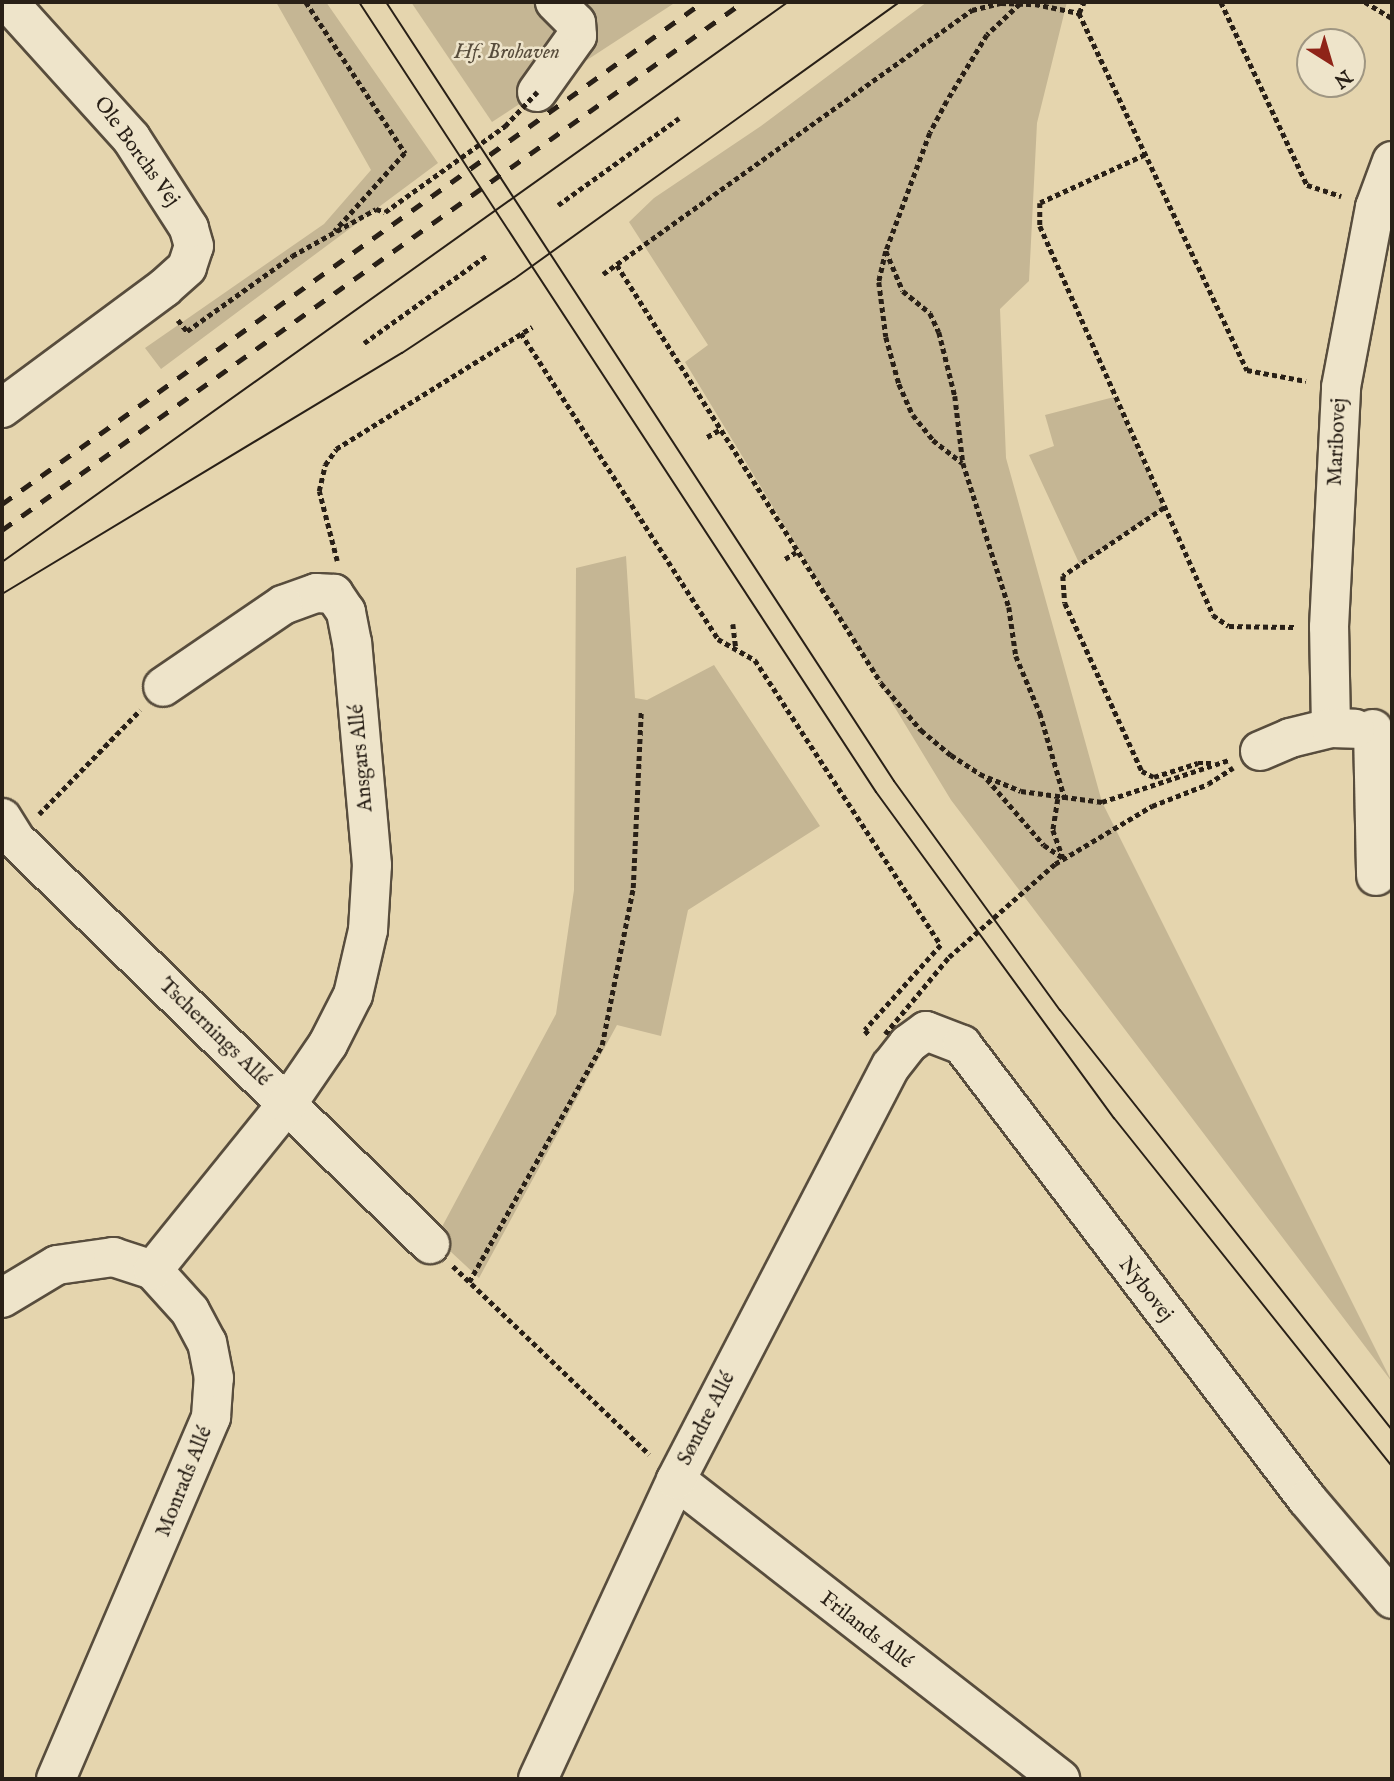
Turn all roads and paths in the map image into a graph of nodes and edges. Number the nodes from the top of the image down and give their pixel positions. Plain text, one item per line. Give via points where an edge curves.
1 (8, 2) edge
2 (306, 2) edge
3 (1084, 2) edge
4 (1221, 2) edge
5 (1365, 2) edge
6 (1020, 4) junction
7 (577, 9) edge
8 (1079, 13) junction
9 (1392, 18) edge
10 (537, 92) joint
11 (679, 118) dead end
12 (1145, 155) junction
13 (1392, 161) edge
14 (558, 205) dead end
15 (1375, 207) junction
16 (335, 231) junction
17 (886, 251) junction
18 (486, 256) dead end
19 (617, 265) junction
20 (603, 274) dead end
21 (178, 320) dead end
22 (532, 327) dead end
23 (521, 333) junction
24 (364, 343) dead end
25 (1341, 387) junction
26 (2, 408) edge
27 (719, 430) junction
28 (706, 436) dead end
29 (963, 463) junction
30 (1164, 508) junction
31 (796, 552) junction
32 (785, 559) dead end
33 (334, 594) junction
34 (733, 624) dead end
35 (1329, 627) junction
36 (737, 650) junction
37 (163, 687) joint
38 (641, 710) dead end
39 (1331, 728) junction
40 (1383, 729) edge
41 (1260, 751) junction
42 (1222, 762) junction
43 (985, 776) junction
44 (1058, 799) junction
45 (1065, 799) junction
46 (6, 836) edge
47 (1063, 859) junction
48 (1376, 876) dead end
49 (888, 1050) junction
50 (287, 1104) junction
51 (430, 1244) joint
52 (153, 1270) junction
53 (469, 1282) junction
54 (2, 1298) edge
55 (676, 1480) junction
56 (1392, 1599) edge
57 (542, 1777) edge
58 (56, 1779) edge
59 (1060, 1779) edge

1 - 26 street, Ole Borchs Vej via 131,138 189,228 194,246 187,268 164,288
2 - 16 path via 405,153
3 - 8 path
4 - 15 path via 1307,185
5 - 9 path
6 - 8 path
6 - 17 path via 987,35 947,101 930,133
6 - 19 path via 972,10
7 - 10 street via 578,36
8 - 12 path
10 - 16 path, bridge via 505,126 385,212 376,209
11 - 14 path
12 - 25 path via 1247,370
12 - 30 path via 1040,202 1040,226
13 - 15 street, Maribovej
15 - 25 street, Maribovej
16 - 21 path, bridge via 187,331
17 - 29 path via 903,291 930,313 939,332 955,396
17 - 29 path via 879,282 886,337 899,384 913,415 933,440
18 - 24 path
19 - 20 path
19 - 27 path
22 - 23 path
23 - 33 path via 336,449 325,465 319,491 337,559
23 - 36 path via 718,639
25 - 35 street, Maribovej
27 - 28 path
27 - 31 path
29 - 45 path via 1009,607 1016,656 1040,713
30 - 35 path via 1213,615 1228,626
30 - 42 path via 1063,576 1065,603 1142,771 1154,777 1198,763
31 - 32 path
31 - 43 path via 881,683 913,721 951,755
33 - 37 street via 316,593 283,605
33 - 50 street, Ansgars Allé via 346,612 352,643 372,865 368,930 353,995 328,1044
34 - 36 path
35 - 39 street, Maribovej
36 - 49 path via 755,660 941,945 865,1030
37 - 46 path
38 - 53 path via 633,888 603,1045
39 - 40 street
39 - 41 street via 1290,737
40 - 48 street
41 - 42 path
41 - 47 path via 1208,784 1152,806
42 - 45 path via 1102,802
43 - 44 path
43 - 47 path via 1044,845
44 - 45 path
44 - 47 path via 1053,830
46 - 50 street, Tschernings Allé
47 - 49 path, bridge via 969,937
49 - 55 street, Søndre Allé
49 - 56 street, Nybovej via 908,1044 926,1031 962,1045 1299,1489
50 - 51 street, Tschernings Allé
50 - 52 street
51 - 53 path
52 - 54 street via 113,1257 57,1265
52 - 58 street, Monrads Allé via 190,1311 207,1343 214,1378 211,1418
53 - 55 path
55 - 57 street, Søndre Allé
55 - 59 street, Frilands Allé

